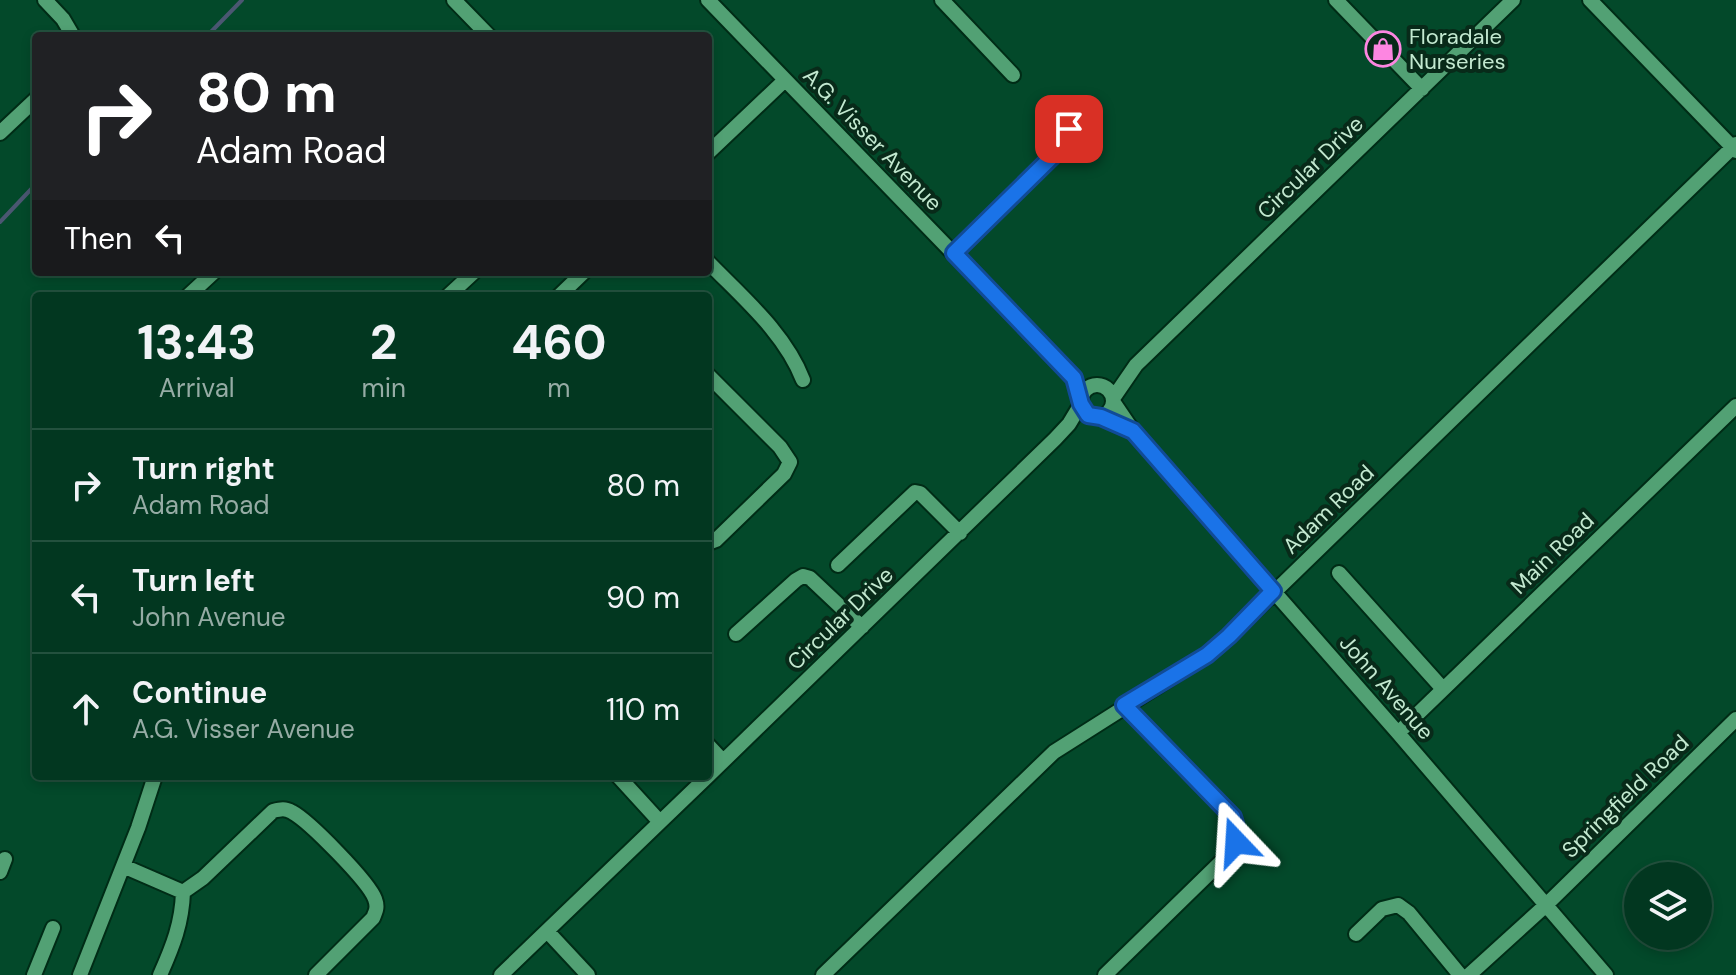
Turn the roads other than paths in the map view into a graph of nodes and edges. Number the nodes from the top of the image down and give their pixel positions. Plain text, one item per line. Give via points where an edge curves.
1 (45, 0) edge
2 (454, 0) edge
3 (708, 0) edge
4 (942, 0) edge
5 (1336, 0) edge
6 (1513, 0) edge
7 (1590, 0) edge
8 (71, 32) edge
9 (485, 32) edge
10 (1013, 75) dead end
11 (785, 80) junction
12 (1422, 89) junction
13 (32, 103) edge
14 (1069, 129) dead end
15 (0, 133) edge
16 (1735, 148) edge
17 (712, 149) edge
18 (954, 253) junction
19 (712, 266) edge
20 (210, 276) edge
21 (470, 276) edge
22 (580, 276) edge
23 (192, 292) edge
24 (452, 292) edge
25 (563, 292) edge
26 (1136, 365) junction
27 (1074, 378) junction
28 (712, 379) edge
29 (803, 380) dead end
30 (1097, 385) junction
31 (1114, 400) junction
32 (1081, 401) junction
33 (1736, 406) edge
34 (1098, 418) junction
35 (1069, 424) junction
36 (1133, 431) junction
37 (960, 533) junction
38 (712, 542) edge
39 (838, 565) dead end
40 (1339, 573) dead end
41 (1273, 591) junction
42 (862, 627) junction
43 (736, 634) dead end
44 (1443, 689) junction
45 (1124, 705) junction
46 (1736, 719) edge
47 (1398, 733) junction
48 (712, 749) edge
49 (723, 761) junction
50 (712, 772) edge
51 (154, 780) edge
52 (622, 780) edge
53 (704, 780) edge
54 (660, 822) junction
55 (123, 866) junction
56 (183, 892) junction
57 (1546, 905) junction
58 (53, 928) dead end
59 (547, 931) junction
60 (1356, 934) dead end
61 (34, 975) edge
62 (80, 975) edge
63 (160, 975) edge
64 (316, 975) edge
65 (501, 975) edge
66 (588, 975) edge
67 (823, 975) edge
68 (1105, 975) edge
69 (1460, 975) edge
70 (1469, 975) edge
71 (1606, 975) edge

1 - 8 street
2 - 9 street
3 - 11 street, A.G. Visser Avenue
4 - 10 street
5 - 12 street
6 - 12 street, Circular Drive
7 - 16 street
11 - 17 street
11 - 18 street, A.G. Visser Avenue
12 - 26 street, Circular Drive
13 - 15 street
14 - 18 street via 1065,144
16 - 41 street, Adam Road
18 - 27 street, A.G. Visser Avenue
19 - 29 street via 781,338
20 - 23 street
21 - 24 street
22 - 25 street
26 - 30 street, Circular Drive
26 - 31 street, Circular Drive
27 - 30 street, A.G. Visser Avenue
27 - 32 street, A.G. Visser Avenue
28 - 38 street via 780,447 790,465
30 - 31 street via 1109,389
30 - 32 street via 1084,392
31 - 34 street via 1112,410
31 - 36 street, John Avenue
32 - 34 street via 1083,410
32 - 35 street, Circular Drive
33 - 44 street, Main Road
34 - 35 street
34 - 36 street, John Avenue
35 - 37 street, Circular Drive
36 - 41 street, John Avenue
37 - 39 street via 915,492
37 - 42 street, Circular Drive
40 - 44 street
41 - 45 street, Adam Road via 1207,655
41 - 47 street, John Avenue
42 - 43 street via 803,576
42 - 49 street, Circular Drive
44 - 47 street, Main Road
45 - 67 street, Adam Road via 1054,752
45 - 68 street via 1233,817 1237,837 1233,850
46 - 57 street, Springfield Road
47 - 57 street, John Avenue
48 - 49 street
49 - 50 street, Circular Drive
51 - 55 street
52 - 54 street
53 - 54 street, Circular Drive
54 - 59 street, Circular Drive
55 - 56 street
55 - 62 street
56 - 63 street via 177,938
56 - 64 street via 273,811 294,813 337,852 374,895 377,907 373,918
57 - 70 street, Springfield Road
57 - 71 street, John Avenue
58 - 61 street
59 - 65 street, Circular Drive
59 - 66 street
60 - 69 street via 1382,909 1398,905

